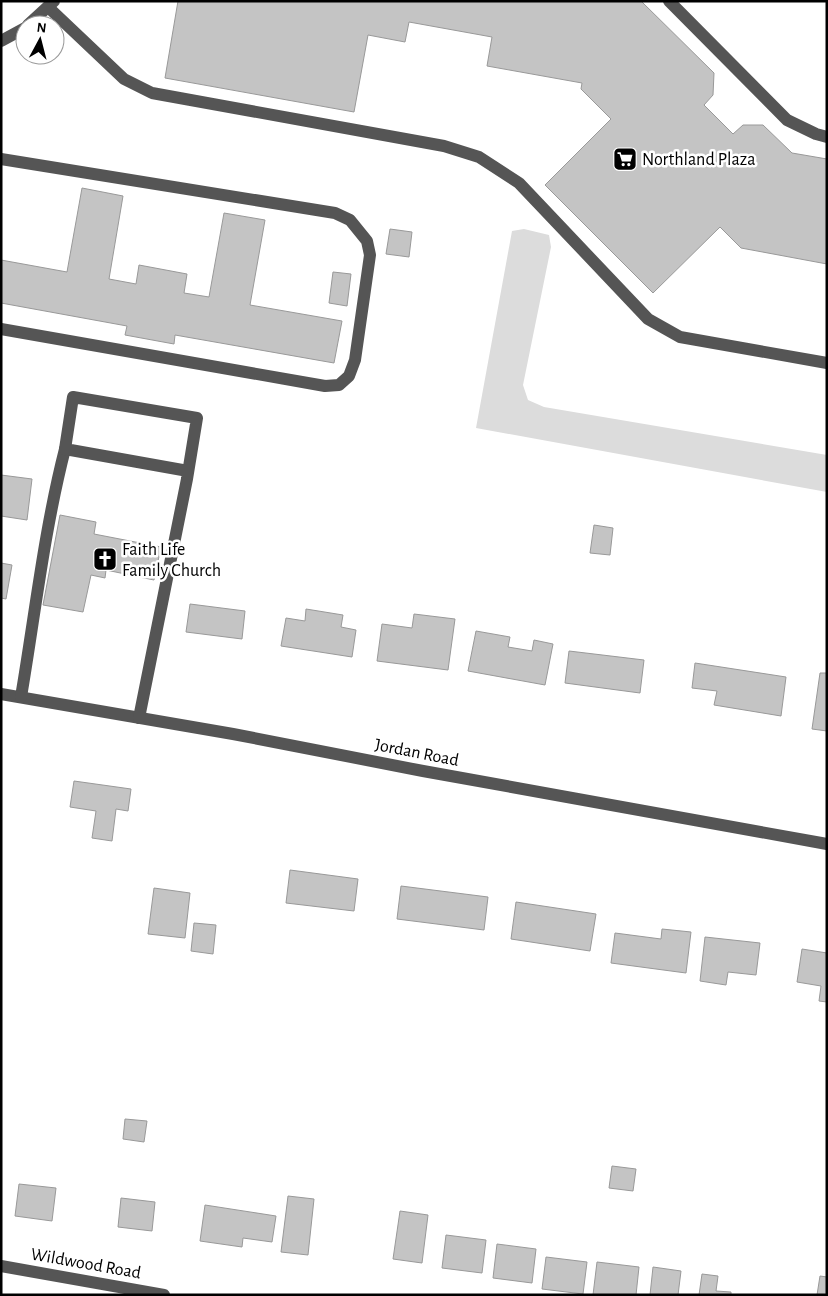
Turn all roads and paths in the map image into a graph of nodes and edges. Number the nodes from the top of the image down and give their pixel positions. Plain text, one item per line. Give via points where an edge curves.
1 (669, 1) edge
2 (51, 4) edge
3 (39, 15) edge
4 (15, 33) edge
5 (1, 41) edge
6 (827, 137) edge
7 (1, 159) edge
8 (1, 329) edge
9 (827, 363) edge
10 (65, 449) junction
11 (188, 475) junction
12 (1, 694) edge
13 (20, 698) junction
14 (138, 718) junction
15 (827, 844) edge
16 (2, 1270) edge
17 (164, 1295) edge

1 - 6 street via 787,120
2 - 3 street
2 - 9 street via 124,78 152,93 444,146 479,157 519,183 648,319 680,338
4 - 5 street
7 - 8 street via 335,213 350,220 367,241 370,255 354,360 349,376 339,385 325,386
10 - 11 street
10 - 11 street via 73,397 197,418
10 - 13 street via 47,534
11 - 14 street
12 - 13 street, Jordan Road
13 - 14 street, Jordan Road
14 - 15 street, Jordan Road
16 - 17 street, Wildwood Road

